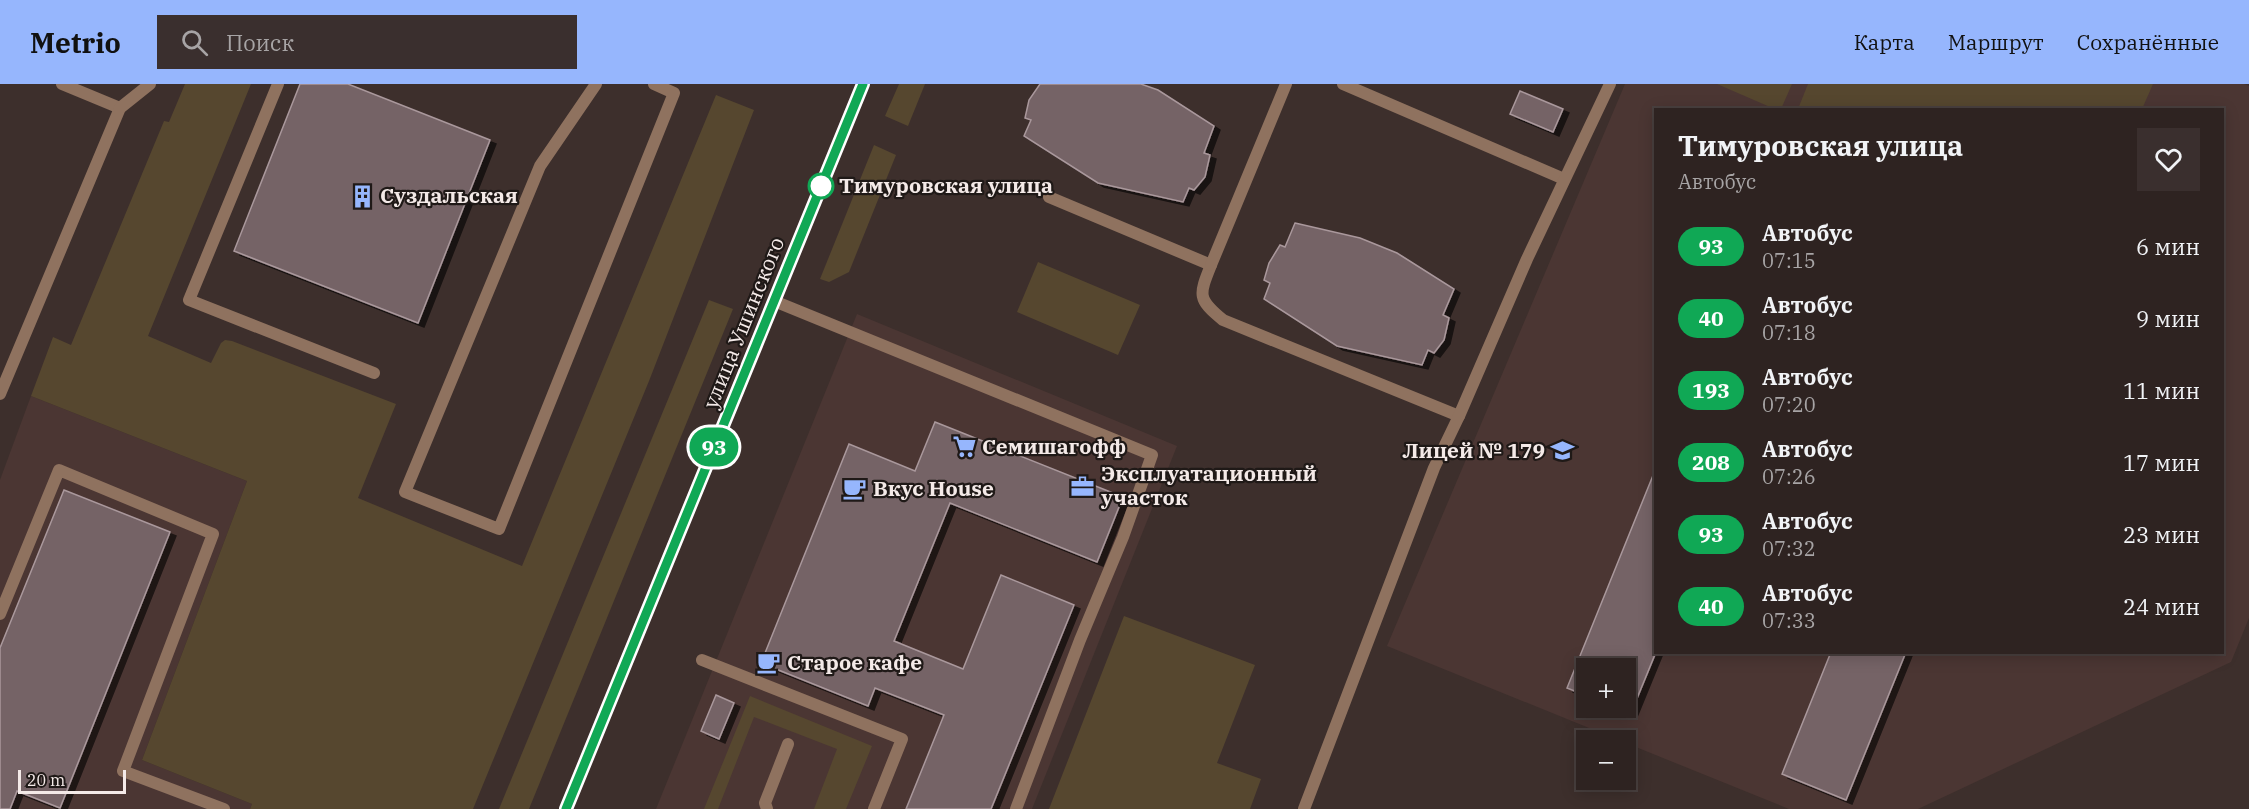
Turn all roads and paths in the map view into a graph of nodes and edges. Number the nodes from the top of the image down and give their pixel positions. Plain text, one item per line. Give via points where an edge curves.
1 (62, 84) edge
2 (150, 84) edge
3 (278, 84) edge
4 (596, 84) edge
5 (654, 84) edge
6 (863, 84) edge
7 (1286, 84) edge
8 (1343, 84) edge
9 (1610, 84) edge
10 (120, 108) junction
11 (1564, 179) junction
12 (1049, 197) dead end
13 (1211, 265) junction
14 (774, 301) junction
15 (374, 373) dead end
16 (0, 394) edge
17 (1459, 416) junction
18 (0, 614) edge
19 (702, 660) dead end
20 (789, 744) dead end
21 (224, 809) edge
22 (566, 809) edge
23 (767, 809) edge
24 (874, 809) edge
25 (1016, 809) edge
26 (1304, 809) edge

1 - 10 street
2 - 10 street
3 - 15 street via 189,300
4 - 5 street via 540,166 405,492 499,529 674,93
6 - 14 street, улица Ушинского
7 - 13 street
8 - 11 street
9 - 11 street
10 - 16 street
11 - 17 street
12 - 13 street
13 - 17 street via 1202,288 1205,306 1223,320
14 - 22 street, улица Ушинского
14 - 25 street via 1152,455
17 - 26 street via 1430,479
18 - 21 street via 59,470 213,534 123,771
19 - 24 street via 902,739
20 - 23 street via 765,803

